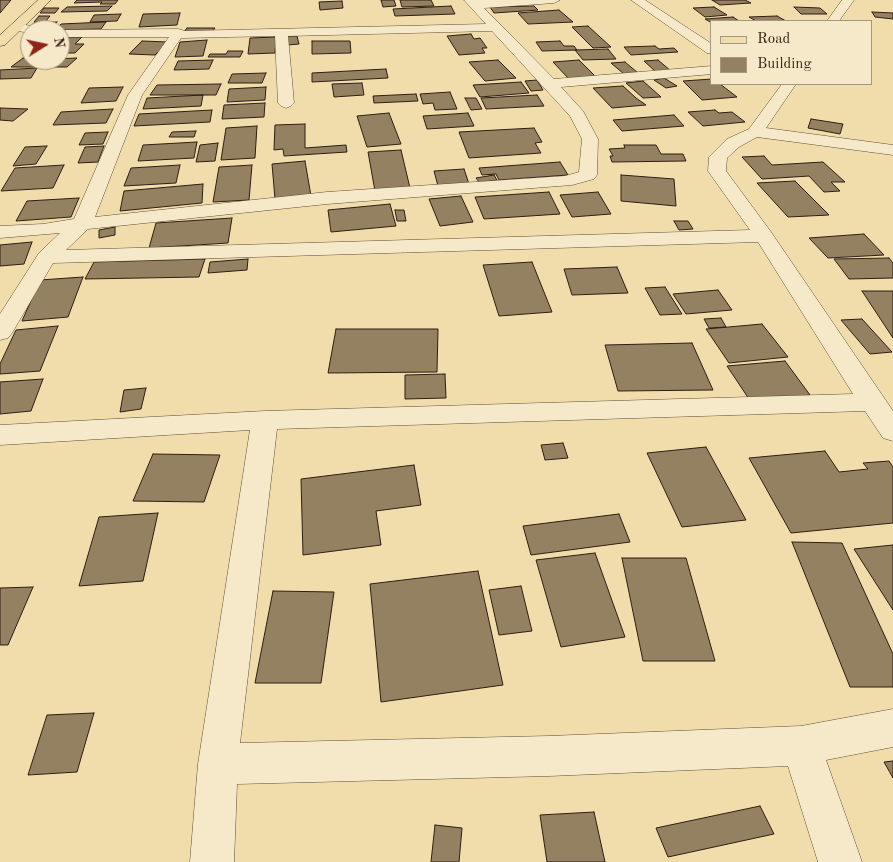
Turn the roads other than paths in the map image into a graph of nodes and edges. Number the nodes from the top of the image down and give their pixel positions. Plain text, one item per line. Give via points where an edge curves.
1 (45, 0) edge
2 (554, 0) edge
3 (637, 0) edge
4 (848, 0) edge
5 (472, 2) edge
6 (834, 20) edge
7 (16, 27) junction
8 (495, 27) junction
9 (20, 28) edge
10 (70, 33) edge
11 (178, 33) junction
12 (281, 34) junction
13 (0, 42) edge
14 (710, 49) edge
15 (710, 70) edge
16 (550, 84) junction
17 (788, 85) edge
18 (286, 103) dead end
19 (755, 132) junction
20 (893, 150) edge
21 (82, 224) junction
22 (0, 232) edge
23 (764, 236) junction
24 (46, 257) junction
25 (0, 332) edge
26 (872, 402) junction
27 (265, 420) junction
28 (893, 431) edge
29 (0, 435) edge
30 (893, 728) edge
31 (801, 746) junction
32 (218, 764) junction
33 (212, 862) edge
34 (840, 862) edge

1 - 7 main road
2 - 5 street
3 - 14 street
4 - 6 street
5 - 8 street
7 - 9 street
7 - 13 main road
8 - 12 street
8 - 16 street
10 - 11 street
11 - 12 street
11 - 21 street via 136,95
12 - 18 street
15 - 16 street
16 - 21 street via 577,114 590,139 588,175 566,181 327,198
17 - 19 street
19 - 20 street
19 - 23 street via 733,143 718,157 717,171
21 - 22 street
21 - 24 street
23 - 24 street
23 - 26 street
24 - 25 street
26 - 27 street
26 - 28 street
27 - 29 street
27 - 32 street
30 - 31 street
31 - 32 street
31 - 34 street
32 - 33 street

